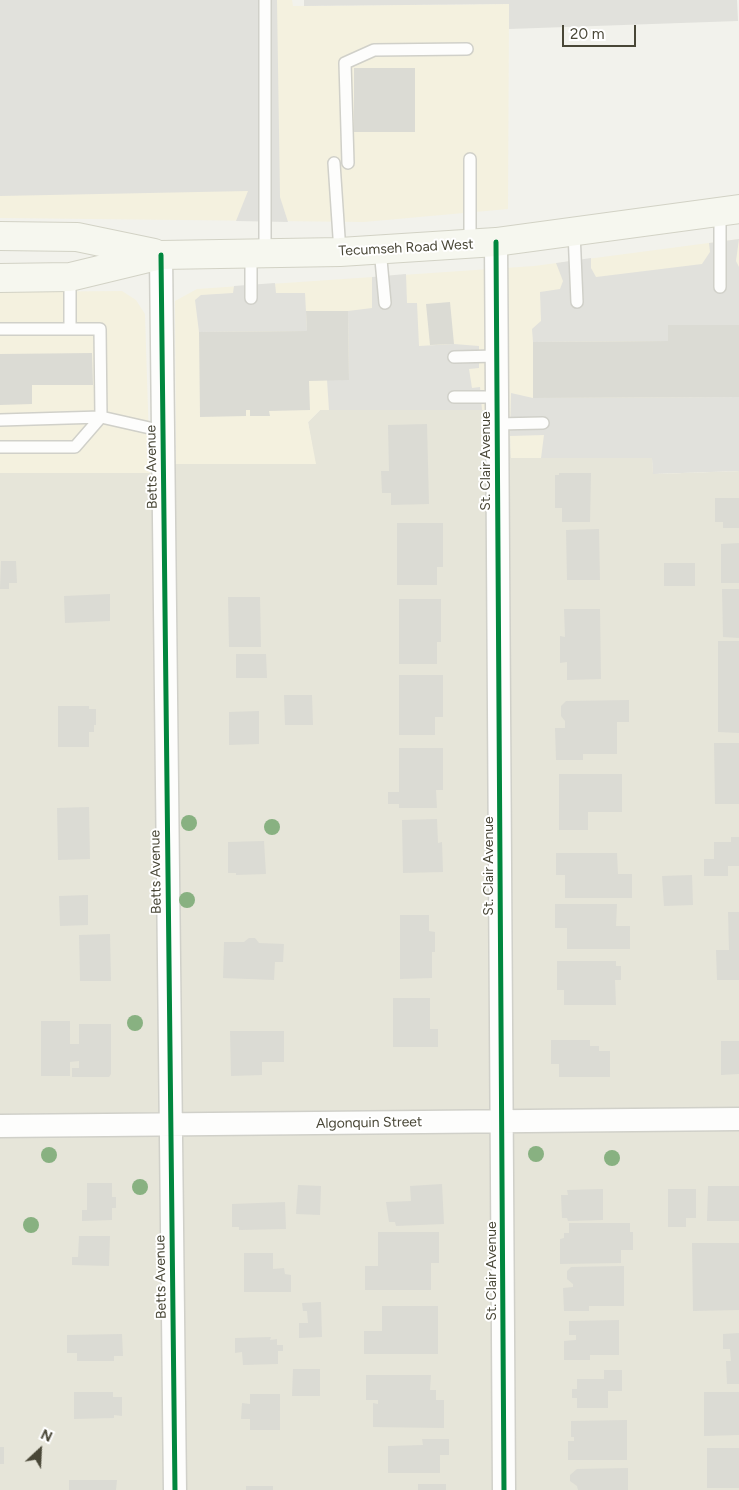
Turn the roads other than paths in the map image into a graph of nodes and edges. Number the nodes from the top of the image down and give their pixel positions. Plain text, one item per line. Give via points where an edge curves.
1 (265, 0) edge
2 (467, 49) dead end
3 (470, 159) dead end
4 (334, 163) dead end
5 (348, 163) dead end
6 (730, 211) edge
7 (574, 232) junction
8 (0, 236) edge
9 (483, 243) junction
10 (380, 249) junction
11 (340, 252) junction
12 (258, 253) junction
13 (161, 255) junction
14 (70, 277) junction
15 (0, 278) edge
16 (720, 287) dead end
17 (251, 298) dead end
18 (577, 302) dead end
19 (386, 303) dead end
20 (0, 329) edge
21 (70, 329) junction
22 (497, 356) junction
23 (454, 357) dead end
24 (497, 396) junction
25 (454, 397) dead end
26 (101, 417) junction
27 (0, 420) edge
28 (543, 423) dead end
29 (497, 424) junction
30 (163, 431) junction
31 (0, 447) edge
32 (739, 1120) edge
33 (502, 1121) junction
34 (171, 1124) junction
35 (0, 1126) edge
36 (175, 1490) edge
37 (504, 1490) edge

1 - 12 lane
2 - 5 lane via 374,50 345,63
3 - 9 lane
4 - 11 lane
6 - 7 main road, Tecumseh Road West
6 - 16 lane
7 - 9 main road, Tecumseh Road West
7 - 18 lane
8 - 13 main road, Tecumseh Road West via 77,237
9 - 10 main road, Tecumseh Road West
9 - 22 street, St. Clair Avenue
10 - 11 main road, Tecumseh Road West
10 - 19 lane
11 - 12 main road, Tecumseh Road West
12 - 13 main road, Tecumseh Road West
12 - 17 lane
13 - 14 main road, Tecumseh Road West
13 - 30 street, Betts Avenue
14 - 15 main road, Tecumseh Road West
14 - 21 lane
20 - 21 lane
21 - 26 lane via 100,329
22 - 23 lane
22 - 24 street, St. Clair Avenue
24 - 25 lane
24 - 29 street, St. Clair Avenue
26 - 27 lane
26 - 30 lane
26 - 31 lane via 75,447
28 - 29 lane
29 - 33 street, St. Clair Avenue
30 - 34 street, Betts Avenue
32 - 33 street, Algonquin Street
33 - 34 street, Algonquin Street
33 - 37 street, St. Clair Avenue
34 - 35 street, Algonquin Street
34 - 36 street, Betts Avenue

